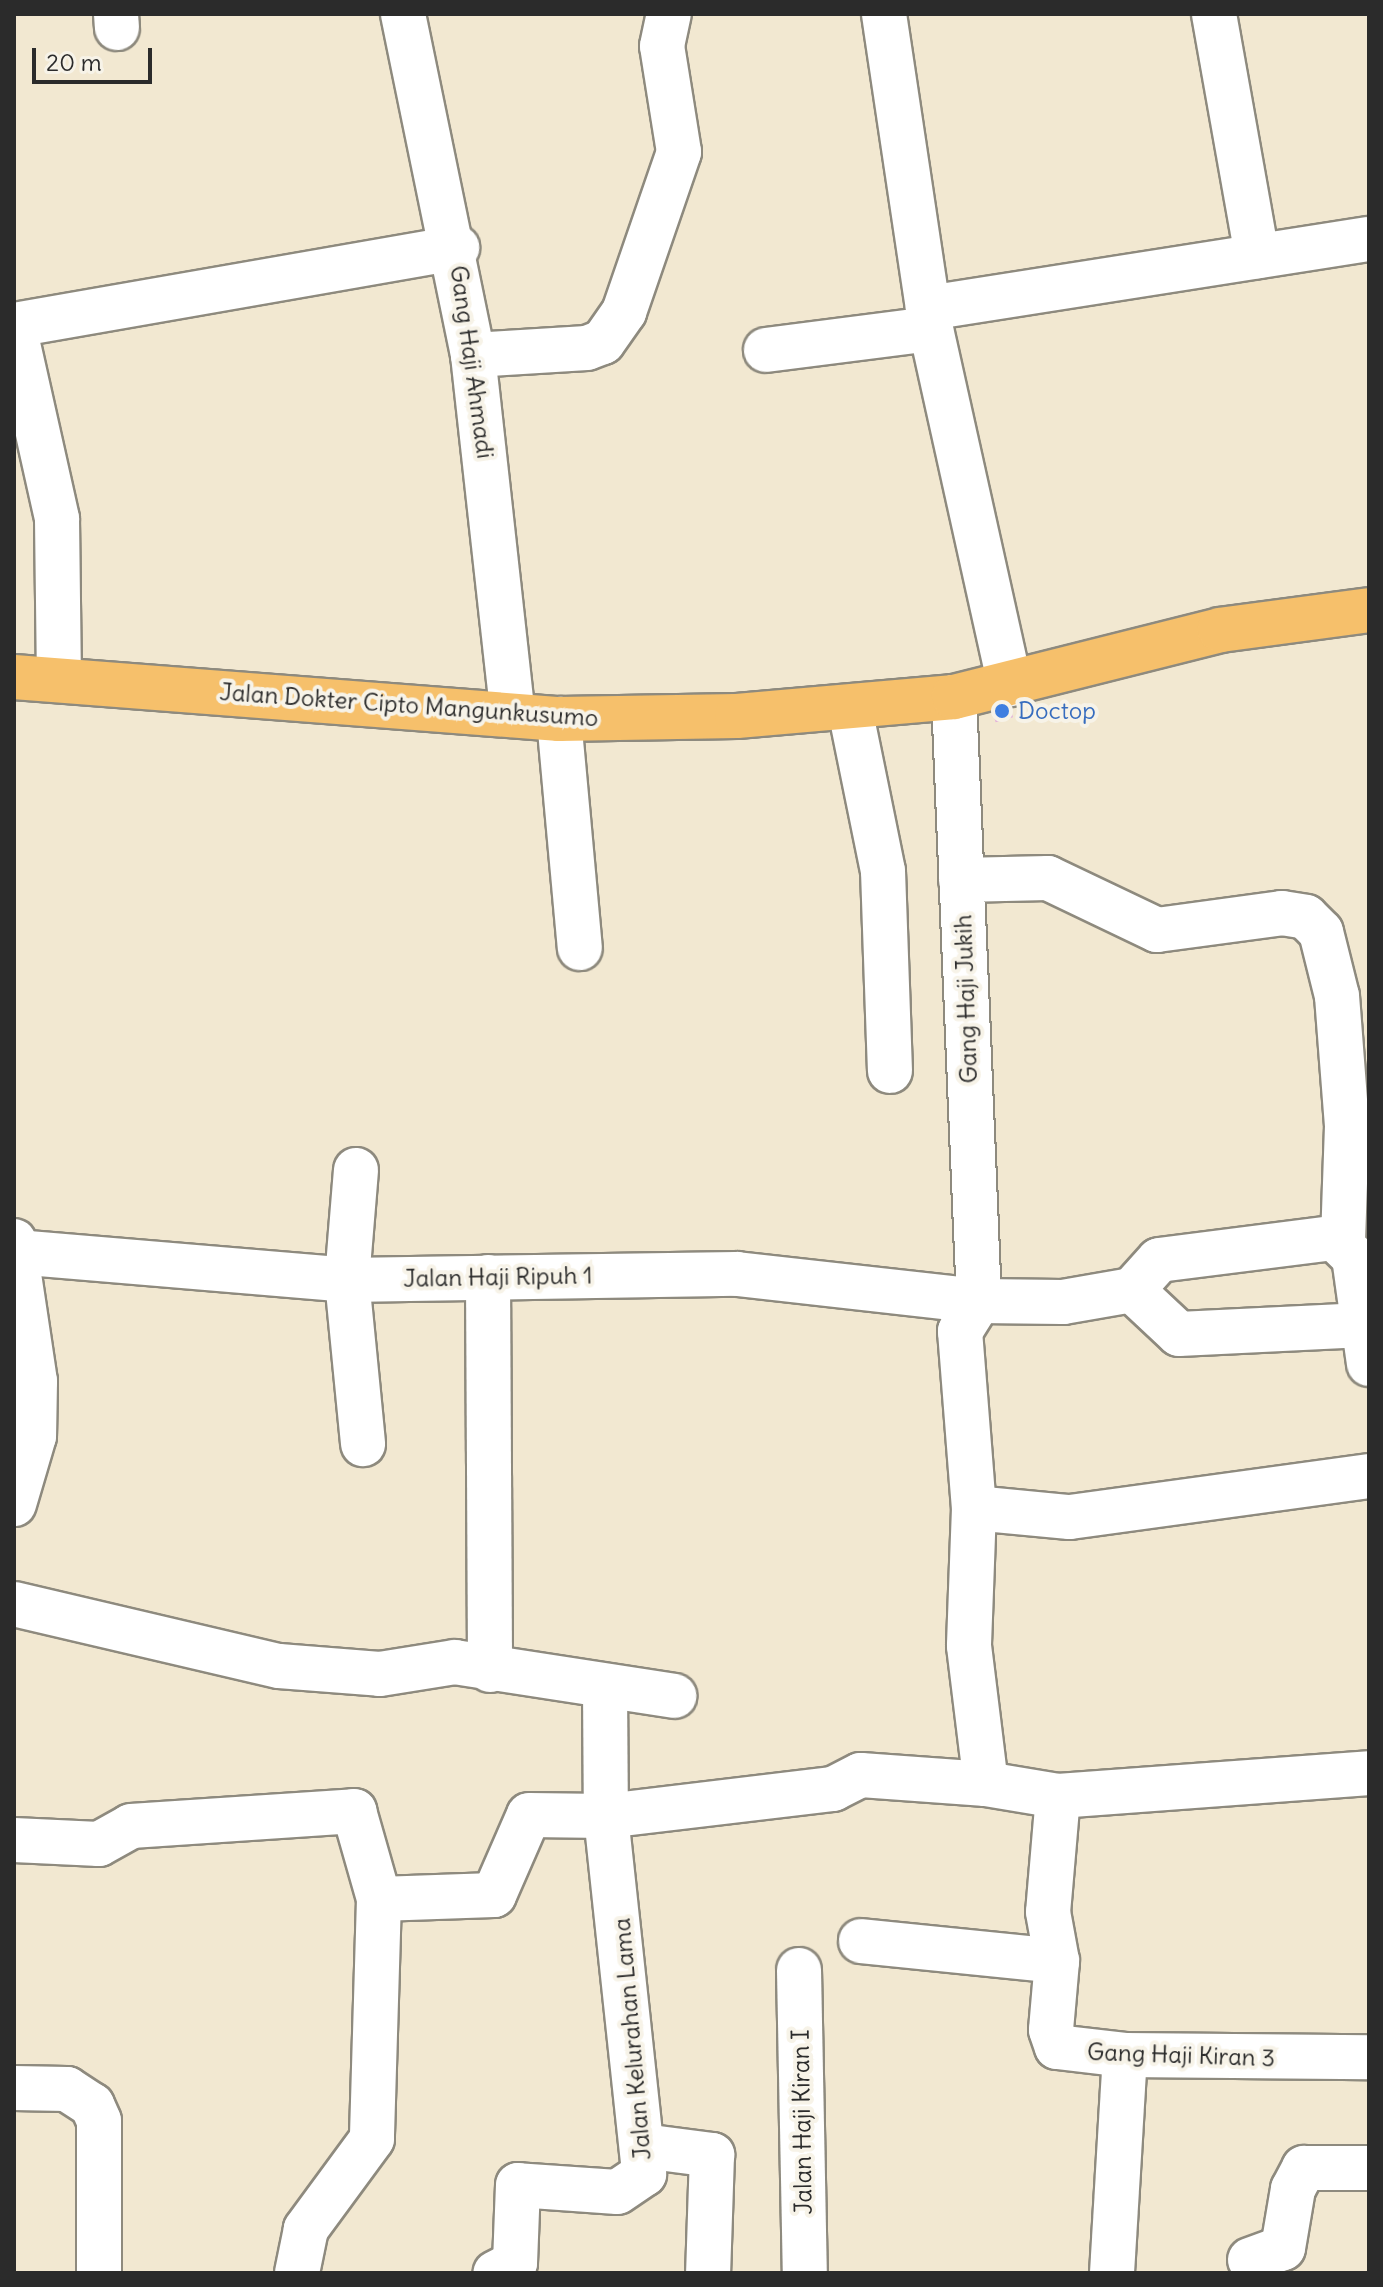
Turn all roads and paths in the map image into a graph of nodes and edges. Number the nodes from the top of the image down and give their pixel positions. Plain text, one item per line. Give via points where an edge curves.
1 (403, 14) edge
2 (669, 14) edge
3 (884, 14) edge
4 (1214, 14) edge
5 (1369, 239) edge
6 (457, 248) junction
7 (1257, 256) junction
8 (930, 319) junction
9 (14, 326) edge
10 (766, 350) dead end
11 (473, 355) junction
12 (1369, 610) edge
13 (14, 677) edge
14 (59, 679) junction
15 (1010, 684) junction
16 (954, 697) junction
17 (850, 709) junction
18 (513, 715) junction
19 (559, 719) junction
20 (961, 880) junction
21 (580, 948) dead end
22 (890, 1071) dead end
23 (356, 1170) dead end
24 (1343, 1240) junction
25 (15, 1247) edge
26 (488, 1277) junction
27 (347, 1280) junction
28 (1132, 1290) junction
29 (979, 1301) junction
30 (1366, 1345) edge
31 (363, 1444) dead end
32 (1369, 1476) edge
33 (14, 1504) edge
34 (974, 1508) junction
35 (14, 1604) edge
36 (490, 1670) junction
37 (605, 1687) junction
38 (674, 1696) dead end
39 (1369, 1773) edge
40 (986, 1784) junction
41 (1058, 1796) junction
42 (606, 1816) junction
43 (14, 1840) edge
44 (379, 1899) junction
45 (861, 1941) dead end
46 (1057, 1961) junction
47 (799, 1970) dead end
48 (1125, 2055) junction
49 (1369, 2057) edge
50 (14, 2088) edge
51 (643, 2146) junction
52 (1369, 2168) edge
53 (1250, 2260) dead end
54 (99, 2273) edge
55 (297, 2273) edge
56 (495, 2273) edge
57 (708, 2273) edge
58 (805, 2273) edge
59 (1112, 2273) edge

1 - 6 street, Gang Haji Ahmadi
2 - 11 street via 662,46 679,152 624,312 603,342 587,348
3 - 8 street
4 - 7 street
5 - 7 street
6 - 9 street
6 - 11 street, Gang Haji Ahmadi
7 - 8 street
8 - 10 street
8 - 15 street
9 - 14 street via 57,519
11 - 18 street, Gang Haji Ahmadi
12 - 15 main road, Jalan Dokter Cipto Mangunkusumo via 1220,630
13 - 14 main road, Jalan Dokter Cipto Mangunkusumo
14 - 18 main road, Jalan Dokter Cipto Mangunkusumo
15 - 16 main road, Jalan Dokter Cipto Mangunkusumo
16 - 17 main road, Jalan Dokter Cipto Mangunkusumo
16 - 20 street, Gang Haji Jukih
17 - 19 main road, Jalan Dokter Cipto Mangunkusumo
17 - 22 street via 885,883
18 - 19 main road, Jalan Dokter Cipto Mangunkusumo
19 - 21 street
20 - 24 street via 1048,878 1157,930 1282,913 1306,917 1321,932 1337,996 1347,1126
20 - 29 street, Gang Haji Jukih
23 - 27 street
24 - 28 street via 1159,1260
24 - 30 street via 1354,1257
25 - 27 street, Jalan Haji Ripuh 1
25 - 33 street via 35,1381 34,1436
26 - 27 street, Jalan Haji Ripuh 1
26 - 29 street, Jalan Haji Ripuh 1 via 737,1274
26 - 36 street
27 - 31 street
28 - 29 street, Jalan Haji Ripuh 1 via 1063,1302
28 - 30 street via 1179,1334
29 - 34 street via 960,1331
32 - 34 street via 1070,1517
34 - 40 street via 969,1646
35 - 36 street via 279,1666 380,1674 455,1662
36 - 37 street
37 - 38 street
37 - 42 street, Jalan Kelurahan Lama
39 - 41 street
40 - 41 street
40 - 42 street via 861,1775 833,1789
41 - 46 street, Gang Haji Kiran 3 via 1048,1912
42 - 44 street via 529,1815 494,1895
42 - 51 street, Jalan Kelurahan Lama
43 - 44 street via 99,1844 131,1826 354,1811
44 - 55 street via 372,2139 306,2229
45 - 46 street
46 - 48 street, Gang Haji Kiran 3 via 1053,2042 1069,2052
47 - 58 street, Jalan Haji Kiran I
48 - 49 street, Gang Haji Kiran 3
48 - 59 street
50 - 54 street via 67,2089 92,2105 99,2121
51 - 56 street, Jalan Kelurahan Lama via 644,2174 629,2189 518,2185 515,2263
51 - 57 street via 712,2155
52 - 53 street via 1304,2168 1293,2189 1283,2248

